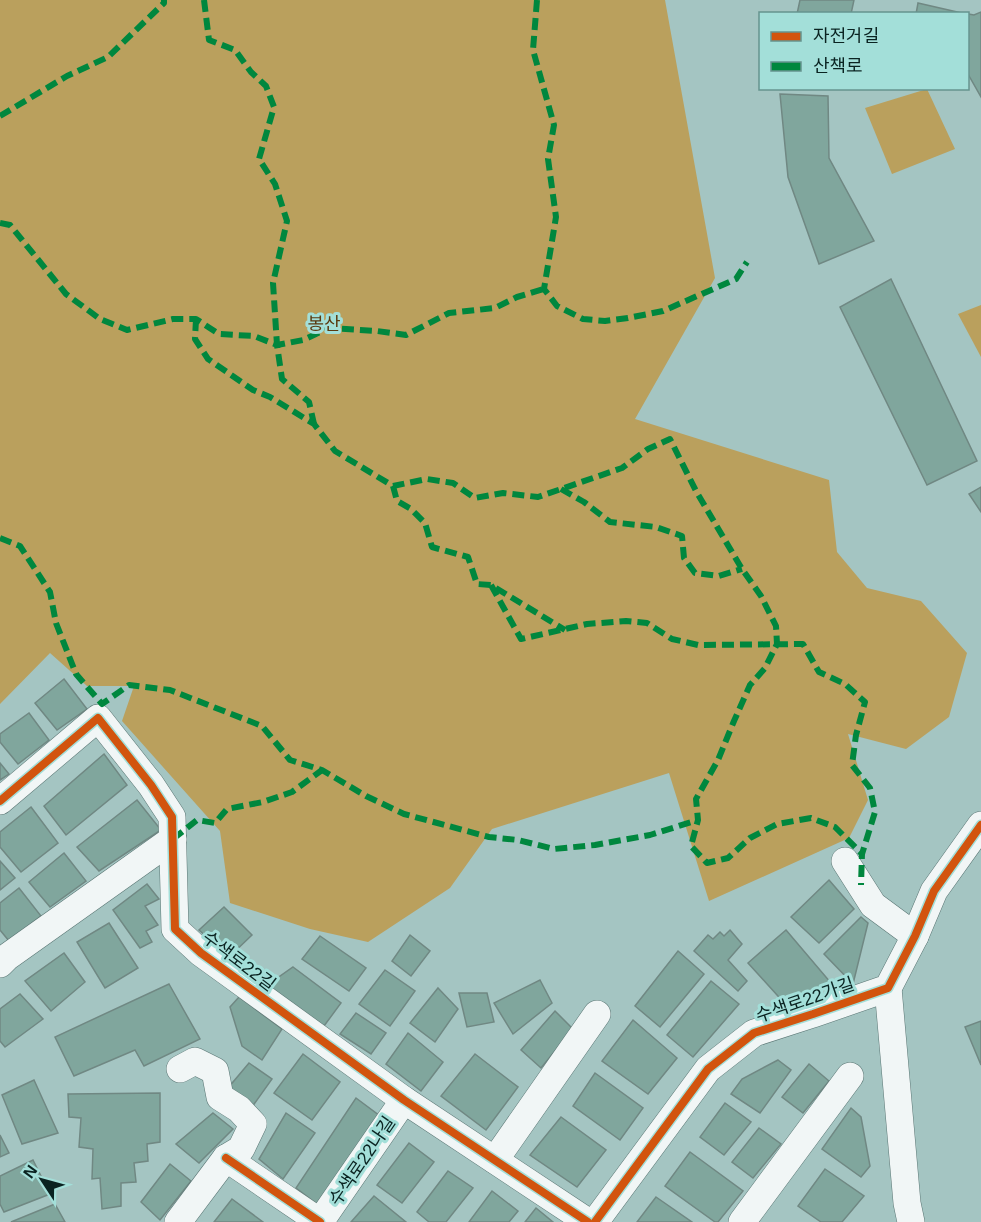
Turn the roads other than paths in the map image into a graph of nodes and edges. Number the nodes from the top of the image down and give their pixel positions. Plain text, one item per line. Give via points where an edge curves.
1 (0, 801) edge
2 (981, 825) edge
3 (173, 838) junction
4 (845, 861) dead end
5 (915, 936) junction
6 (0, 964) edge
7 (888, 988) junction
8 (597, 1014) dead end
9 (180, 1069) dead end
10 (850, 1076) dead end
11 (404, 1100) junction
12 (226, 1158) junction
13 (495, 1160) junction
14 (904, 1216) edge
15 (178, 1222) edge
16 (320, 1222) edge
17 (588, 1222) edge
18 (595, 1222) edge
19 (742, 1222) edge

1 - 3 street, 수색로22길 via 98,718 172,817
2 - 5 street via 934,891
3 - 6 street
3 - 11 street, 수색로22길 via 175,929 201,954
4 - 5 street via 873,905
5 - 7 street
7 - 14 street
7 - 18 street, 수색로22가길 via 754,1033 708,1069
8 - 13 street
9 - 12 street via 195,1061 215,1071 220,1097 239,1108 253,1124 241,1149
10 - 19 street
11 - 13 street, 수색로22길
11 - 16 street, 수색로22나길
12 - 15 street
12 - 16 street, 수색로22나길
13 - 17 street, 수색로22길

